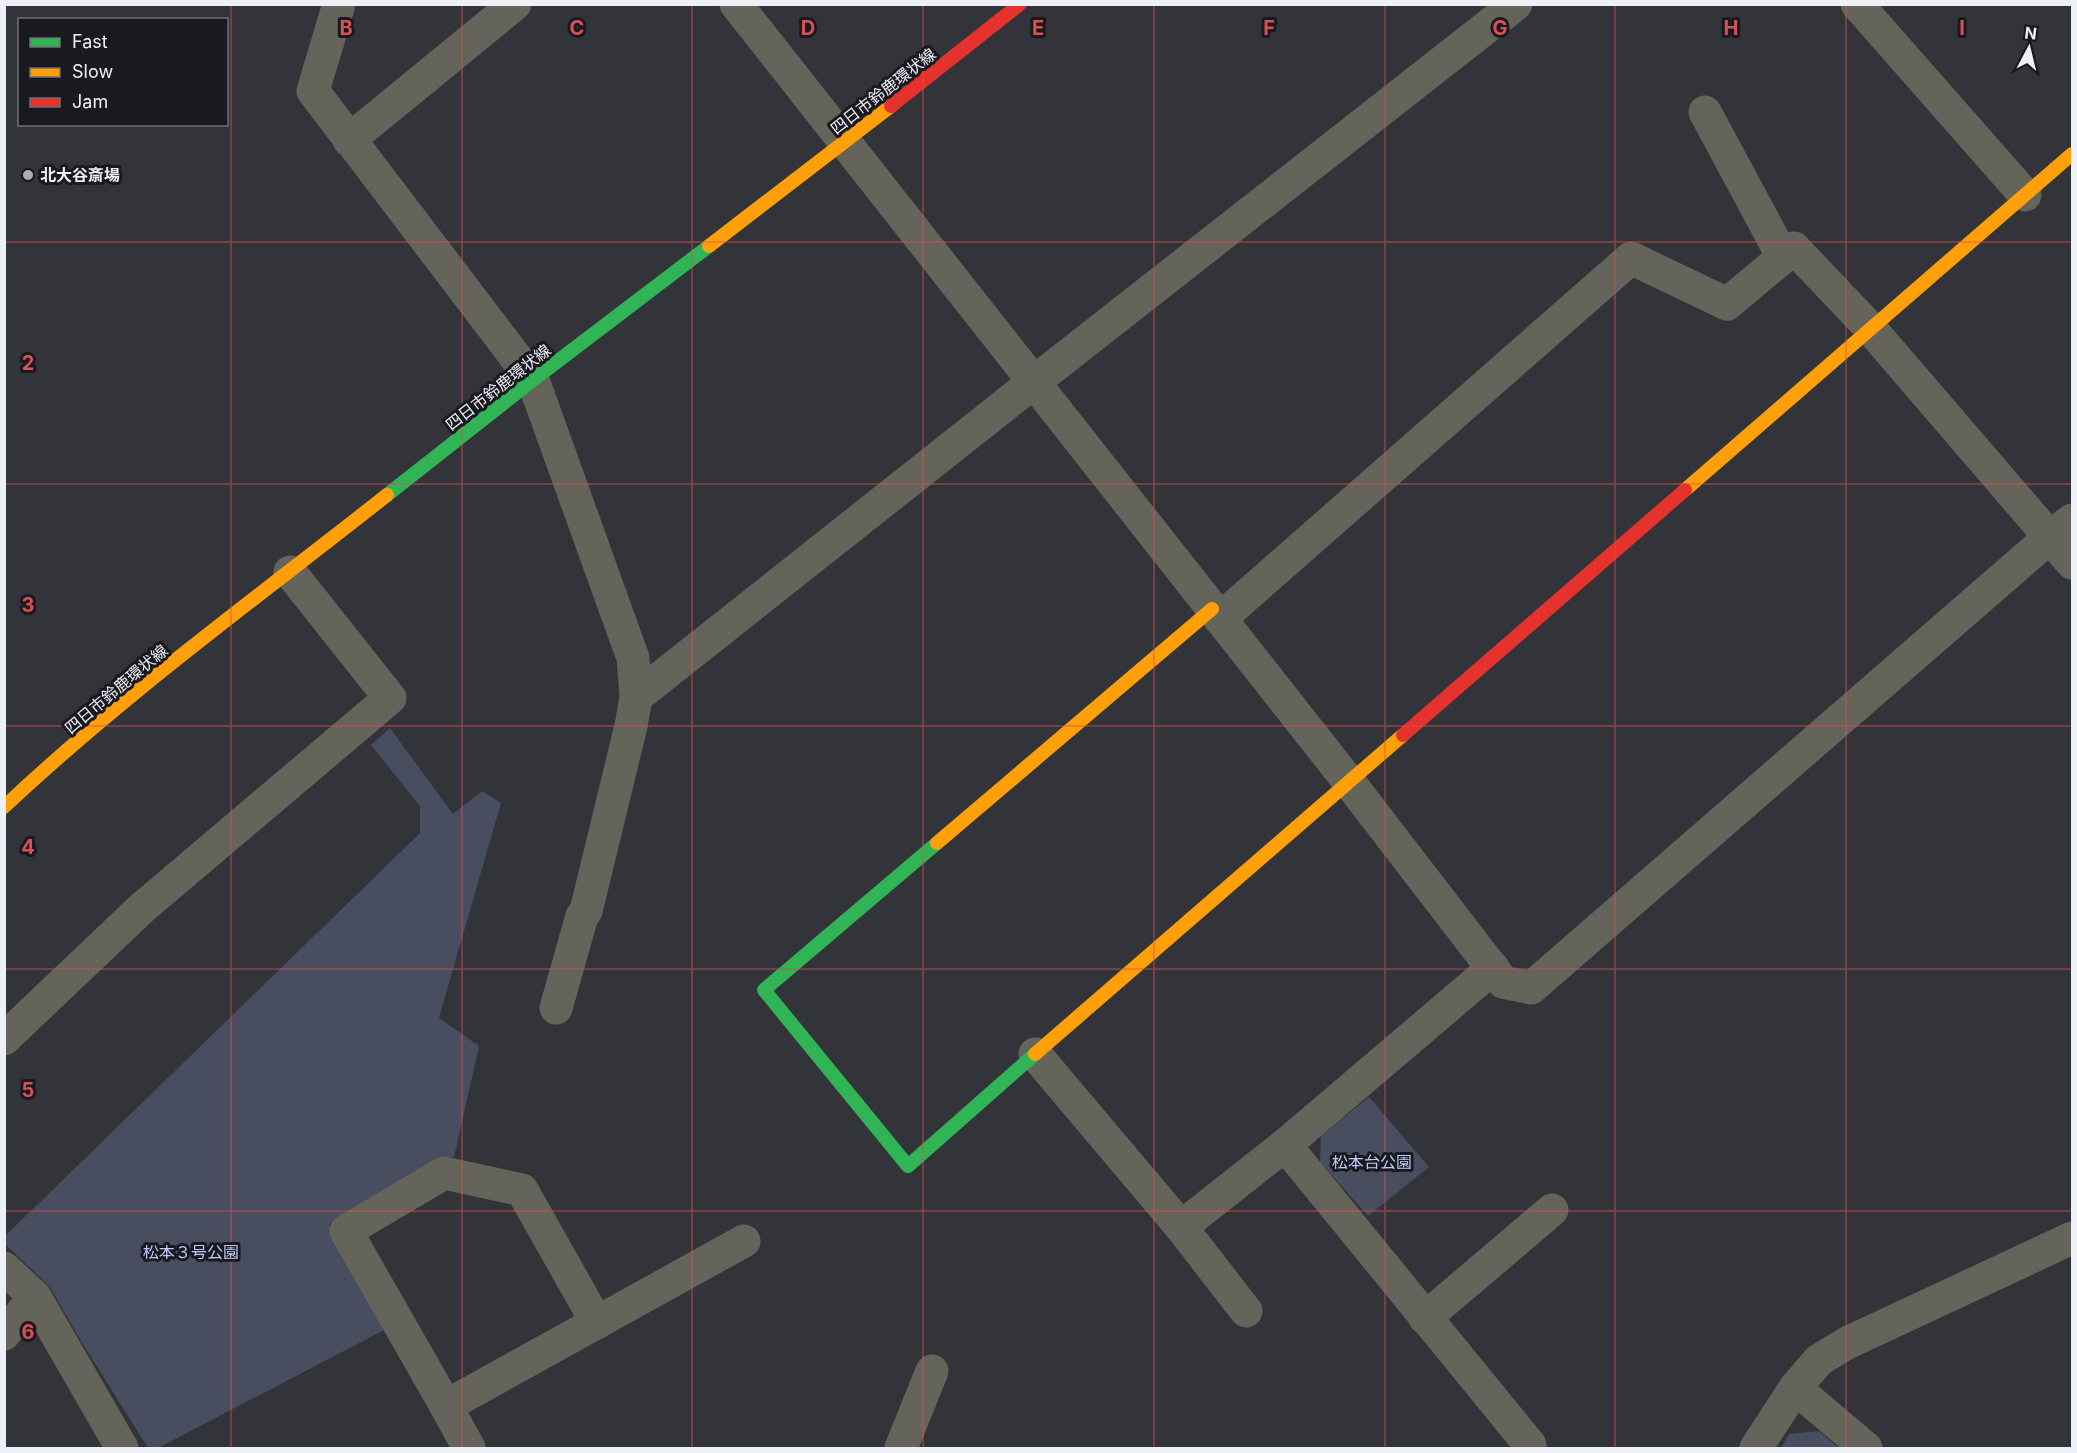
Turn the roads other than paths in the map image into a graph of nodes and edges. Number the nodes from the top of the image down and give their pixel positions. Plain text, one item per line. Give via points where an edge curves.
1 (339, 4) edge
2 (516, 4) edge
3 (736, 4) edge
4 (1020, 4) edge
5 (1516, 4) edge
6 (1857, 4) edge
7 (1706, 112) dead end
8 (349, 140) junction
9 (845, 143) junction
10 (2073, 154) edge
11 (2025, 195) junction
12 (1783, 257) junction
13 (1870, 328) junction
14 (533, 380) junction
15 (1034, 382) junction
16 (2061, 528) edge
17 (2073, 563) edge
18 (290, 572) junction
19 (1216, 614) junction
20 (636, 697) junction
21 (1349, 782) junction
22 (4, 807) edge
23 (1493, 968) junction
24 (556, 1008) dead end
25 (4, 1039) edge
26 (1035, 1054) junction
27 (1285, 1145) junction
28 (1552, 1210) dead end
29 (1181, 1227) junction
30 (2073, 1238) edge
31 (744, 1241) dead end
32 (4, 1268) edge
33 (34, 1298) junction
34 (1246, 1311) dead end
35 (1425, 1318) junction
36 (597, 1323) junction
37 (4, 1334) edge
38 (932, 1371) dead end
39 (1795, 1388) junction
40 (446, 1406) junction
41 (1530, 1445) dead end
42 (122, 1449) edge
43 (469, 1449) edge
44 (902, 1449) edge
45 (1756, 1449) edge
46 (1866, 1449) edge

1 - 8 street via 313,91
2 - 8 street
3 - 9 street
4 - 9 street, 四日市鈴鹿環状線
5 - 15 street
6 - 11 street
7 - 12 street
8 - 14 street
9 - 14 street, 四日市鈴鹿環状線
9 - 15 street
10 - 11 street
11 - 13 street
12 - 13 street via 1794,248
12 - 19 street via 1727,304 1631,258
13 - 16 street
13 - 21 street
14 - 18 street, 四日市鈴鹿環状線
14 - 20 street via 633,658
15 - 19 street
15 - 20 street
16 - 17 street
16 - 23 street via 1531,988 1503,982
18 - 22 street, 四日市鈴鹿環状線 via 228,617
18 - 25 street via 390,698 142,908
19 - 21 street
19 - 26 street via 764,990 908,1166
20 - 24 street via 586,911
21 - 23 street
21 - 26 street
23 - 27 street
26 - 29 street
27 - 29 street
27 - 35 street
28 - 35 street
29 - 34 street
30 - 39 street via 1847,1343 1819,1360
31 - 36 street
32 - 33 street
33 - 37 street
33 - 42 street
35 - 41 street
36 - 40 street
36 - 40 street via 522,1190 444,1173 346,1231
38 - 44 street
39 - 45 street
39 - 46 street
40 - 43 street

